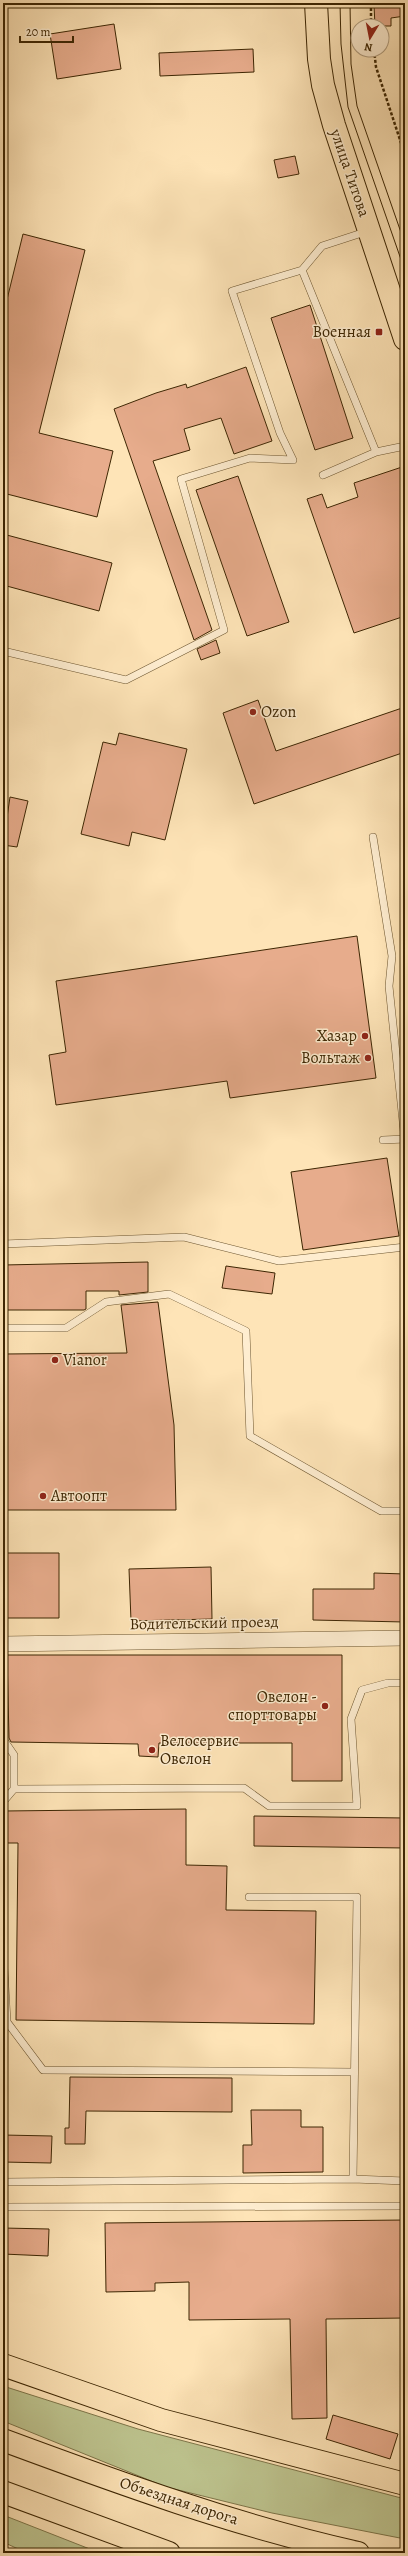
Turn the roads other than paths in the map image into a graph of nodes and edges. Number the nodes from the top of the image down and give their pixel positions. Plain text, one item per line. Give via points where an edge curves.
1 (316, 3) edge
2 (370, 230) junction
3 (302, 270) junction
4 (405, 339) edge
5 (405, 446) edge
6 (376, 452) junction
7 (323, 475) dead end
8 (3, 651) edge
9 (373, 837) dead end
10 (383, 1140) dead end
11 (405, 1140) edge
12 (3, 1244) edge
13 (405, 1247) edge
14 (3, 1328) edge
15 (405, 1511) edge
16 (405, 1638) edge
17 (3, 1644) edge
18 (405, 1683) edge
19 (3, 1738) edge
20 (14, 1789) junction
21 (3, 1802) edge
22 (249, 1897) dead end
23 (3, 1951) edge
24 (354, 2072) junction
25 (353, 2179) junction
26 (405, 2181) edge
27 (3, 2182) edge
28 (405, 2206) edge
29 (3, 2207) edge
30 (3, 2365) edge
31 (3, 2440) edge
32 (405, 2484) edge
33 (3, 2492) edge
34 (169, 2553) edge
35 (358, 2553) edge

1 - 2 main road, улица Титова via 323,85
2 - 3 lane via 322,246
2 - 4 main road, улица Титова
3 - 6 lane
3 - 8 lane via 232,291 280,433 294,460 250,458 181,479 224,630 126,680
5 - 6 lane
6 - 7 lane
9 - 11 lane via 392,956 389,986
10 - 11 lane
12 - 13 lane via 184,1237 279,1260
14 - 15 lane via 66,1328 106,1302 169,1294 246,1331 250,1436 381,1510
16 - 17 street, Водительский проезд
18 - 20 lane via 388,1683 362,1690 356,1704 351,1719 357,1806 269,1806 244,1788
19 - 20 lane via 14,1755
20 - 21 lane
22 - 24 lane via 357,1897
23 - 24 lane via 7,2022 43,2070
24 - 25 lane
25 - 26 lane
25 - 27 lane
28 - 29 lane
30 - 32 main road via 161,2420
31 - 35 main road, Объездная дорога via 197,2509 321,2545
33 - 34 main road

